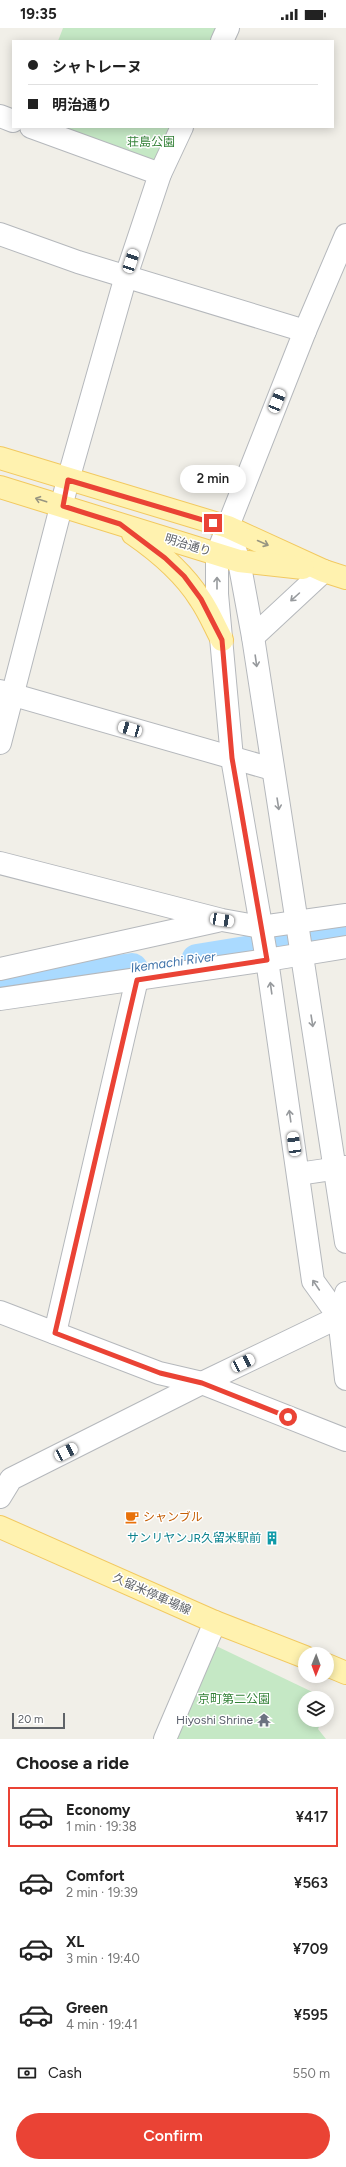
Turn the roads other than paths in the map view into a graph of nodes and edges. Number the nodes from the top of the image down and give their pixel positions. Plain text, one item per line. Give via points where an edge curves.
1 (228, 28) edge
2 (222, 40) edge
3 (0, 116) edge
4 (12, 120) edge
5 (34, 128) edge
6 (182, 128) edge
7 (160, 174) junction
8 (0, 234) edge
9 (346, 235) edge
10 (126, 276) junction
11 (305, 331) junction
12 (0, 458) edge
13 (68, 480) junction
14 (0, 487) edge
15 (63, 506) junction
16 (120, 524) junction
17 (228, 527) junction
18 (217, 554) junction
19 (239, 561) junction
20 (324, 571) junction
21 (346, 578) edge
22 (253, 637) junction
23 (222, 640) junction
24 (7, 693) edge
25 (0, 743) edge
26 (232, 758) junction
27 (272, 769) junction
28 (0, 863) edge
29 (346, 915) edge
30 (222, 920) junction
31 (297, 923) junction
32 (261, 927) junction
33 (346, 947) edge
34 (302, 955) junction
35 (267, 960) junction
36 (0, 969) edge
37 (137, 980) junction
38 (0, 999) edge
39 (340, 1168) edge
40 (298, 1174) junction
41 (346, 1242) edge
42 (346, 1293) edge
43 (0, 1312) edge
44 (342, 1317) edge
45 (55, 1333) junction
46 (346, 1379) edge
47 (202, 1383) junction
48 (346, 1440) edge
49 (0, 1497) edge
50 (0, 1527) edge
51 (215, 1622) junction
52 (298, 1654) edge
53 (334, 1668) edge
54 (346, 1672) edge
55 (165, 1739) edge

1 - 2 street
3 - 4 street
5 - 7 street
6 - 7 street
7 - 10 street
8 - 10 street
9 - 11 street
10 - 11 street
10 - 13 street
11 - 17 street
12 - 13 main road
13 - 15 street
13 - 17 main road
15 -> 14 main road, 明治通り
15 - 16 main road, 明治通り
15 - 24 street
16 - 18 main road, 明治通り
16 - 23 main road via 184,576 201,599
17 - 18 street
17 - 19 street
17 -> 20 main road
18 - 19 main road, 明治通り
23 -> 18 street via 217,594
19 - 20 main road, 明治通り
19 - 22 street
20 - 21 main road
20 -> 22 street
22 -> 27 street
23 - 26 street
24 - 25 street
24 - 26 street
26 - 27 street
26 - 32 street
27 -> 31 street
28 - 30 street
29 - 31 street
30 - 32 street
30 - 36 street
31 - 32 street
31 - 34 street
32 - 35 street
33 - 34 street
34 - 35 street
34 -> 39 street
35 - 37 street
40 -> 35 street
37 - 38 street
37 - 45 street
39 - 40 street
39 - 41 street
44 -> 40 street via 313,1281
42 - 44 street
43 - 45 street
44 - 46 street
44 - 47 street
45 - 47 street via 160,1373
47 - 48 street
47 - 49 street via 11,1479
50 - 51 main road, 久留米停車場線
51 - 52 main road, 久留米停車場線
51 - 55 street
53 - 54 main road

